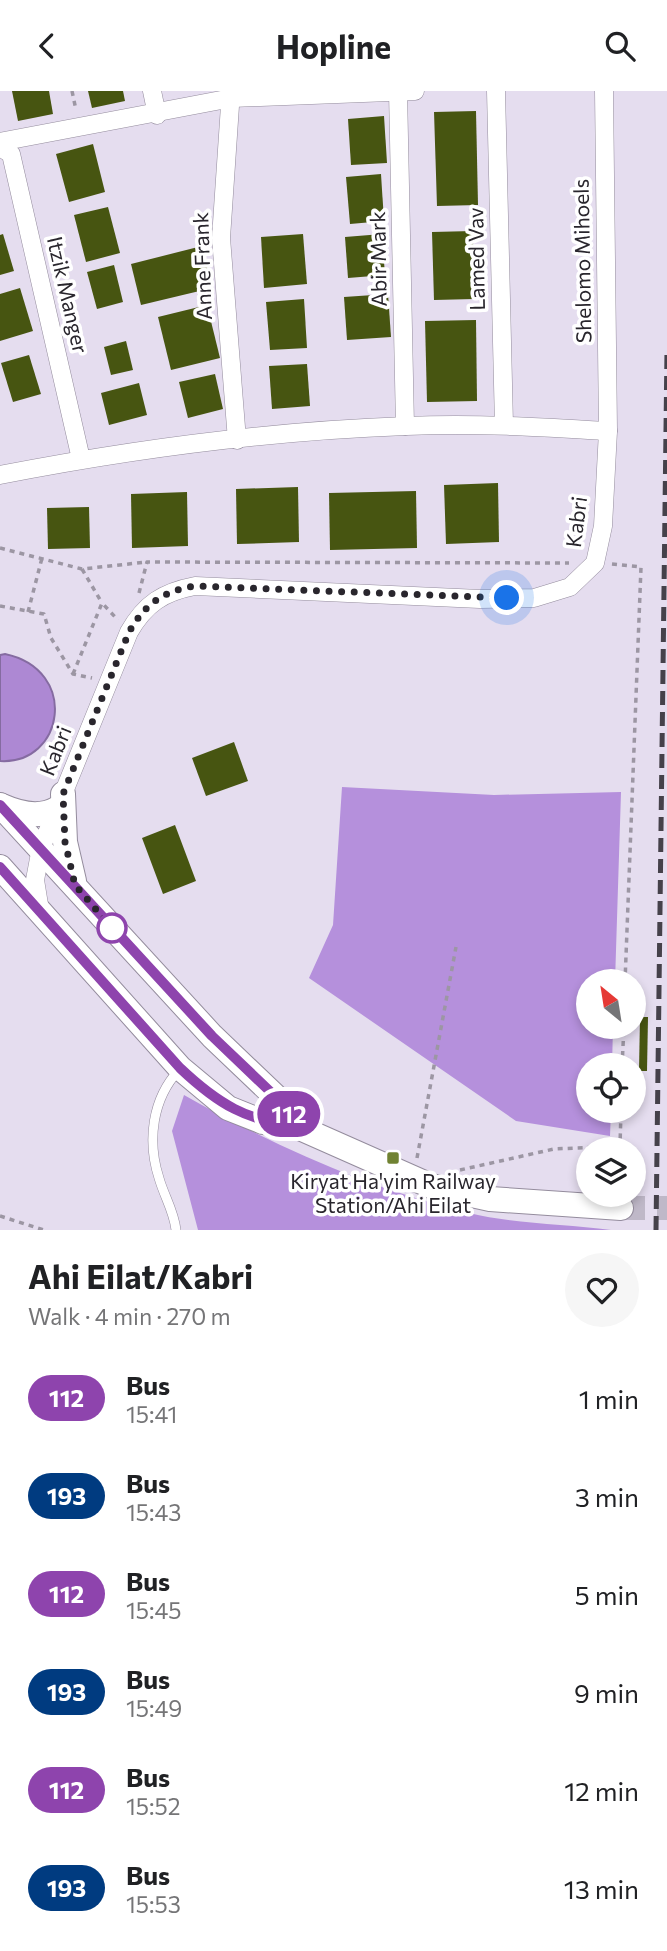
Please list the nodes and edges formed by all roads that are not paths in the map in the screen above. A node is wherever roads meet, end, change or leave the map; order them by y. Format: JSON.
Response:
{"nodes":[{"id":1,"x":152,"y":91,"type":"edge"},
{"id":2,"x":404,"y":91,"type":"edge"},
{"id":3,"x":496,"y":91,"type":"edge"},
{"id":4,"x":604,"y":91,"type":"edge"},
{"id":5,"x":232,"y":95,"type":"edge"},
{"id":6,"x":157,"y":115,"type":"junction"},
{"id":7,"x":0,"y":144,"type":"edge"},
{"id":8,"x":504,"y":425,"type":"junction"},
{"id":9,"x":405,"y":426,"type":"junction"},
{"id":10,"x":608,"y":431,"type":"junction"},
{"id":11,"x":237,"y":440,"type":"junction"},
{"id":12,"x":81,"y":459,"type":"junction"},
{"id":13,"x":0,"y":475,"type":"edge"},
{"id":14,"x":61,"y":801,"type":"junction"},
{"id":15,"x":1,"y":806,"type":"edge"},
{"id":16,"x":41,"y":848,"type":"junction"},
{"id":17,"x":0,"y":867,"type":"edge"},
{"id":18,"x":75,"y":885,"type":"junction"},
{"id":19,"x":40,"y":911,"type":"junction"},
{"id":20,"x":180,"y":1068,"type":"junction"},
{"id":21,"x":300,"y":1128,"type":"junction"},
{"id":22,"x":621,"y":1208,"type":"tunnel mouth"},
{"id":23,"x":176,"y":1230,"type":"edge"}],
"edges":[{"from":1,"to":6,"type":"street"},
{"from":2,"to":5,"type":"street"},
{"from":2,"to":9,"type":"street","name":"Abir Mark"},
{"from":3,"to":8,"type":"street","name":"Lamed Vav"},
{"from":4,"to":10,"type":"street","name":"Shelomo Mihoels"},
{"from":5,"to":6,"type":"street"},
{"from":5,"to":11,"type":"street","name":"Anne Frank"},
{"from":6,"to":7,"type":"street"},
{"from":7,"to":12,"type":"street","name":"Itzik Manger"},
{"from":8,"to":9,"type":"street"},
{"from":8,"to":10,"type":"street"},
{"from":9,"to":11,"type":"street"},
{"from":10,"to":14,"type":"street","name":"Kabri"},
{"from":11,"to":12,"type":"street"},
{"from":12,"to":13,"type":"street"},
{"from":14,"to":15,"type":"main road"},
{"from":14,"to":16,"type":"street","name":"Kabri"},
{"from":14,"to":18,"type":"main road"},
{"from":15,"to":16,"type":"main road"},
{"from":16,"to":18,"type":"main road"},
{"from":16,"to":19,"type":"street","name":"Kabri"},
{"from":17,"to":19,"type":"main road"},
{"from":18,"to":21,"type":"main road"},
{"from":19,"to":20,"type":"main road"},
{"from":20,"to":21,"type":"main road"},
{"from":20,"to":23,"type":"lane"},
{"from":21,"to":22,"type":"main road"}]}
